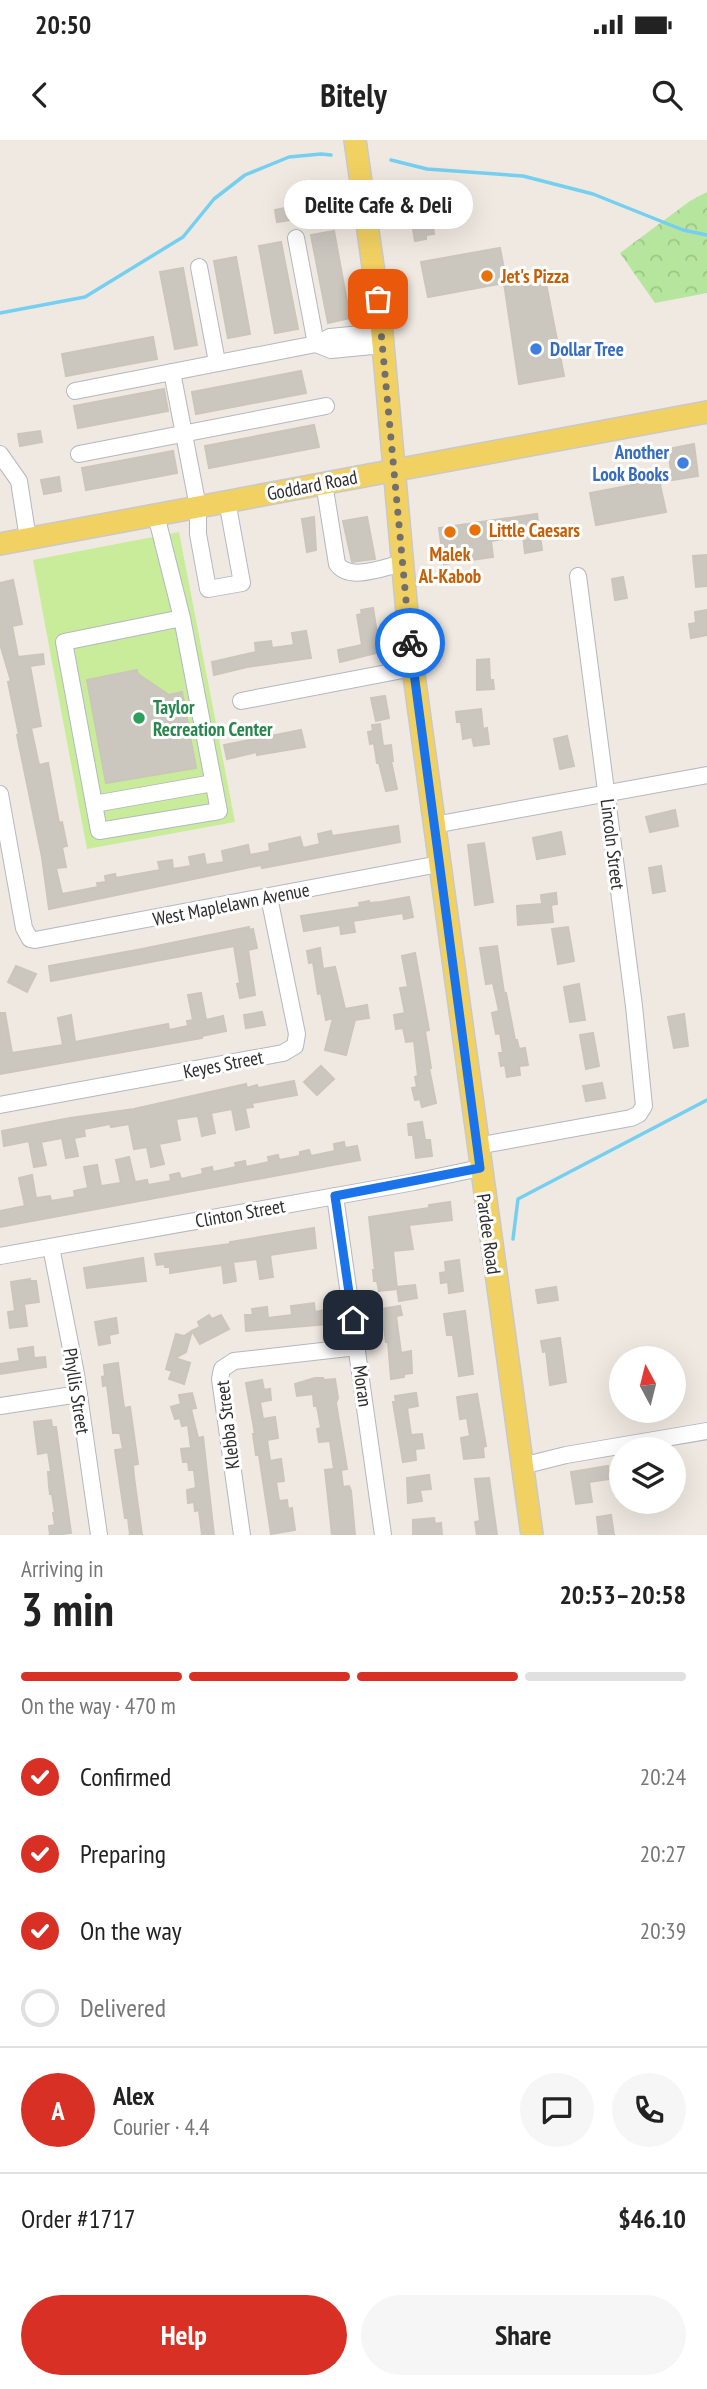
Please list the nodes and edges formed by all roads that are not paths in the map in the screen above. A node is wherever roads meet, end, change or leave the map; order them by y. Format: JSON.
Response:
{"nodes":[{"id":1,"x":355,"y":140,"type":"edge"},
{"id":2,"x":296,"y":238,"type":"dead end"},
{"id":3,"x":200,"y":267,"type":"dead end"},
{"id":4,"x":383,"y":338,"type":"junction"},
{"id":5,"x":316,"y":344,"type":"junction"},
{"id":6,"x":217,"y":362,"type":"junction"},
{"id":7,"x":172,"y":372,"type":"junction"},
{"id":8,"x":75,"y":391,"type":"dead end"},
{"id":9,"x":326,"y":406,"type":"dead end"},
{"id":10,"x":707,"y":412,"type":"edge"},
{"id":11,"x":185,"y":433,"type":"junction"},
{"id":12,"x":0,"y":454,"type":"edge"},
{"id":13,"x":79,"y":454,"type":"dead end"},
{"id":14,"x":394,"y":470,"type":"junction"},
{"id":15,"x":324,"y":483,"type":"junction"},
{"id":16,"x":227,"y":501,"type":"junction"},
{"id":17,"x":198,"y":507,"type":"junction"},
{"id":18,"x":156,"y":515,"type":"junction"},
{"id":19,"x":28,"y":539,"type":"junction"},
{"id":20,"x":0,"y":544,"type":"edge"},
{"id":21,"x":402,"y":563,"type":"junction"},
{"id":22,"x":578,"y":576,"type":"dead end"},
{"id":23,"x":182,"y":618,"type":"junction"},
{"id":24,"x":414,"y":668,"type":"junction"},
{"id":25,"x":241,"y":701,"type":"dead end"},
{"id":26,"x":707,"y":775,"type":"edge"},
{"id":27,"x":213,"y":783,"type":"junction"},
{"id":28,"x":0,"y":794,"type":"edge"},
{"id":29,"x":606,"y":794,"type":"junction"},
{"id":30,"x":94,"y":804,"type":"junction"},
{"id":31,"x":435,"y":825,"type":"junction"},
{"id":32,"x":439,"y":864,"type":"junction"},
{"id":33,"x":269,"y":897,"type":"junction"},
{"id":34,"x":0,"y":1105,"type":"edge"},
{"id":35,"x":477,"y":1146,"type":"junction"},
{"id":36,"x":480,"y":1168,"type":"junction"},
{"id":37,"x":335,"y":1196,"type":"junction"},
{"id":38,"x":51,"y":1247,"type":"junction"},
{"id":39,"x":0,"y":1256,"type":"edge"},
{"id":40,"x":357,"y":1347,"type":"junction"},
{"id":41,"x":79,"y":1394,"type":"junction"},
{"id":42,"x":0,"y":1406,"type":"edge"},
{"id":43,"x":707,"y":1431,"type":"edge"},
{"id":44,"x":522,"y":1466,"type":"junction"},
{"id":45,"x":99,"y":1535,"type":"edge"},
{"id":46,"x":242,"y":1535,"type":"edge"},
{"id":47,"x":383,"y":1535,"type":"edge"},
{"id":48,"x":532,"y":1535,"type":"edge"}],
"edges":[{"from":1,"to":4,"type":"main road","name":"Pardee Road"},
{"from":2,"to":5,"type":"street"},
{"from":3,"to":6,"type":"street"},
{"from":4,"to":5,"type":"street"},
{"from":4,"to":14,"type":"main road","name":"Pardee Road"},
{"from":5,"to":6,"type":"street"},
{"from":6,"to":7,"type":"street"},
{"from":7,"to":8,"type":"street"},
{"from":7,"to":11,"type":"street"},
{"from":9,"to":11,"type":"street"},
{"from":10,"to":14,"type":"main road","name":"Goddard Road"},
{"from":11,"to":13,"type":"street"},
{"from":11,"to":17,"type":"street"},
{"from":12,"to":19,"type":"street"},
{"from":14,"to":15,"type":"main road","name":"Goddard Road"},
{"from":14,"to":21,"type":"main road","name":"Pardee Road"},
{"from":15,"to":16,"type":"main road","name":"Goddard Road"},
{"from":15,"to":21,"type":"street"},
{"from":16,"to":17,"type":"main road","name":"Goddard Road"},
{"from":16,"to":17,"type":"street"},
{"from":17,"to":18,"type":"main road","name":"Goddard Road"},
{"from":18,"to":19,"type":"main road","name":"Goddard Road"},
{"from":18,"to":23,"type":"street"},
{"from":19,"to":20,"type":"main road","name":"Goddard Road"},
{"from":21,"to":24,"type":"main road","name":"Pardee Road"},
{"from":22,"to":29,"type":"street","name":"Lincoln Street"},
{"from":23,"to":27,"type":"street"},
{"from":23,"to":30,"type":"street"},
{"from":24,"to":25,"type":"street"},
{"from":24,"to":31,"type":"main road","name":"Pardee Road"},
{"from":26,"to":29,"type":"street"},
{"from":27,"to":30,"type":"street"},
{"from":27,"to":30,"type":"street"},
{"from":28,"to":33,"type":"street","name":"West Maplelawn Avenue"},
{"from":29,"to":31,"type":"street"},
{"from":29,"to":35,"type":"street","name":"Lincoln Street"},
{"from":31,"to":32,"type":"main road","name":"Pardee Road"},
{"from":32,"to":33,"type":"street","name":"West Maplelawn Avenue"},
{"from":32,"to":35,"type":"main road","name":"Pardee Road"},
{"from":33,"to":34,"type":"street","name":"Keyes Street"},
{"from":35,"to":36,"type":"main road","name":"Pardee Road"},
{"from":36,"to":37,"type":"street","name":"Clinton Street"},
{"from":36,"to":44,"type":"main road","name":"Pardee Road"},
{"from":37,"to":38,"type":"street","name":"Clinton Street"},
{"from":37,"to":40,"type":"street","name":"Moran"},
{"from":38,"to":39,"type":"street","name":"Clinton Street"},
{"from":38,"to":41,"type":"street","name":"Phyllis Street"},
{"from":40,"to":46,"type":"street","name":"Klebba Street"},
{"from":40,"to":47,"type":"street","name":"Moran"},
{"from":41,"to":42,"type":"street"},
{"from":41,"to":45,"type":"street","name":"Phyllis Street"},
{"from":43,"to":44,"type":"street"},
{"from":44,"to":48,"type":"main road","name":"Pardee Road"}]}
